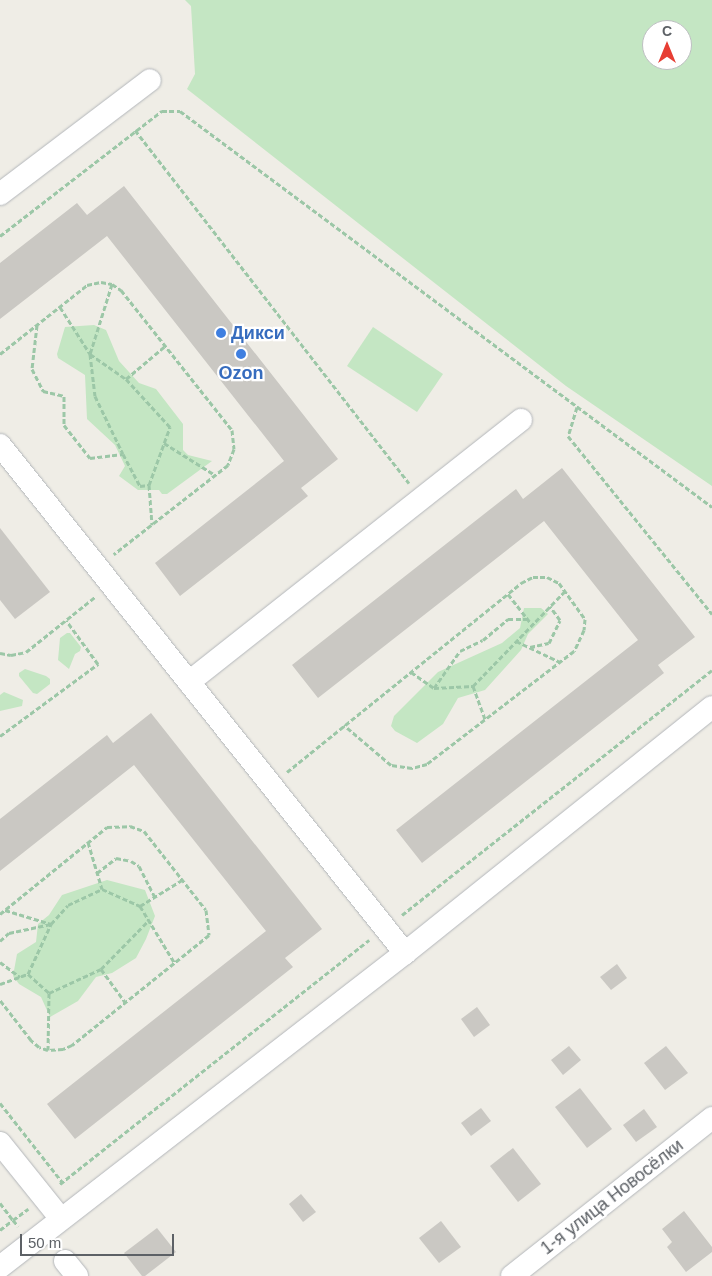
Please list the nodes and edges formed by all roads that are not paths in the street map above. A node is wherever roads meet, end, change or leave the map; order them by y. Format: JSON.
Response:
{"nodes":[{"id":1,"x":150,"y":80,"type":"dead end"},
{"id":2,"x":0,"y":194,"type":"edge"},
{"id":3,"x":521,"y":420,"type":"dead end"},
{"id":4,"x":0,"y":445,"type":"edge"},
{"id":5,"x":189,"y":682,"type":"junction"},
{"id":6,"x":712,"y":707,"type":"edge"},
{"id":7,"x":405,"y":953,"type":"junction"},
{"id":8,"x":712,"y":1118,"type":"edge"},
{"id":9,"x":0,"y":1143,"type":"edge"},
{"id":10,"x":61,"y":1219,"type":"junction"},
{"id":11,"x":0,"y":1267,"type":"edge"},
{"id":12,"x":512,"y":1276,"type":"edge"}],
"edges":[{"from":1,"to":2,"type":"street"},
{"from":3,"to":5,"type":"street"},
{"from":4,"to":5,"type":"street"},
{"from":5,"to":7,"type":"street"},
{"from":6,"to":7,"type":"street"},
{"from":7,"to":10,"type":"street"},
{"from":8,"to":12,"type":"street","name":"1-я улица Новосёлки"},
{"from":9,"to":10,"type":"street"},
{"from":10,"to":11,"type":"street"}]}
